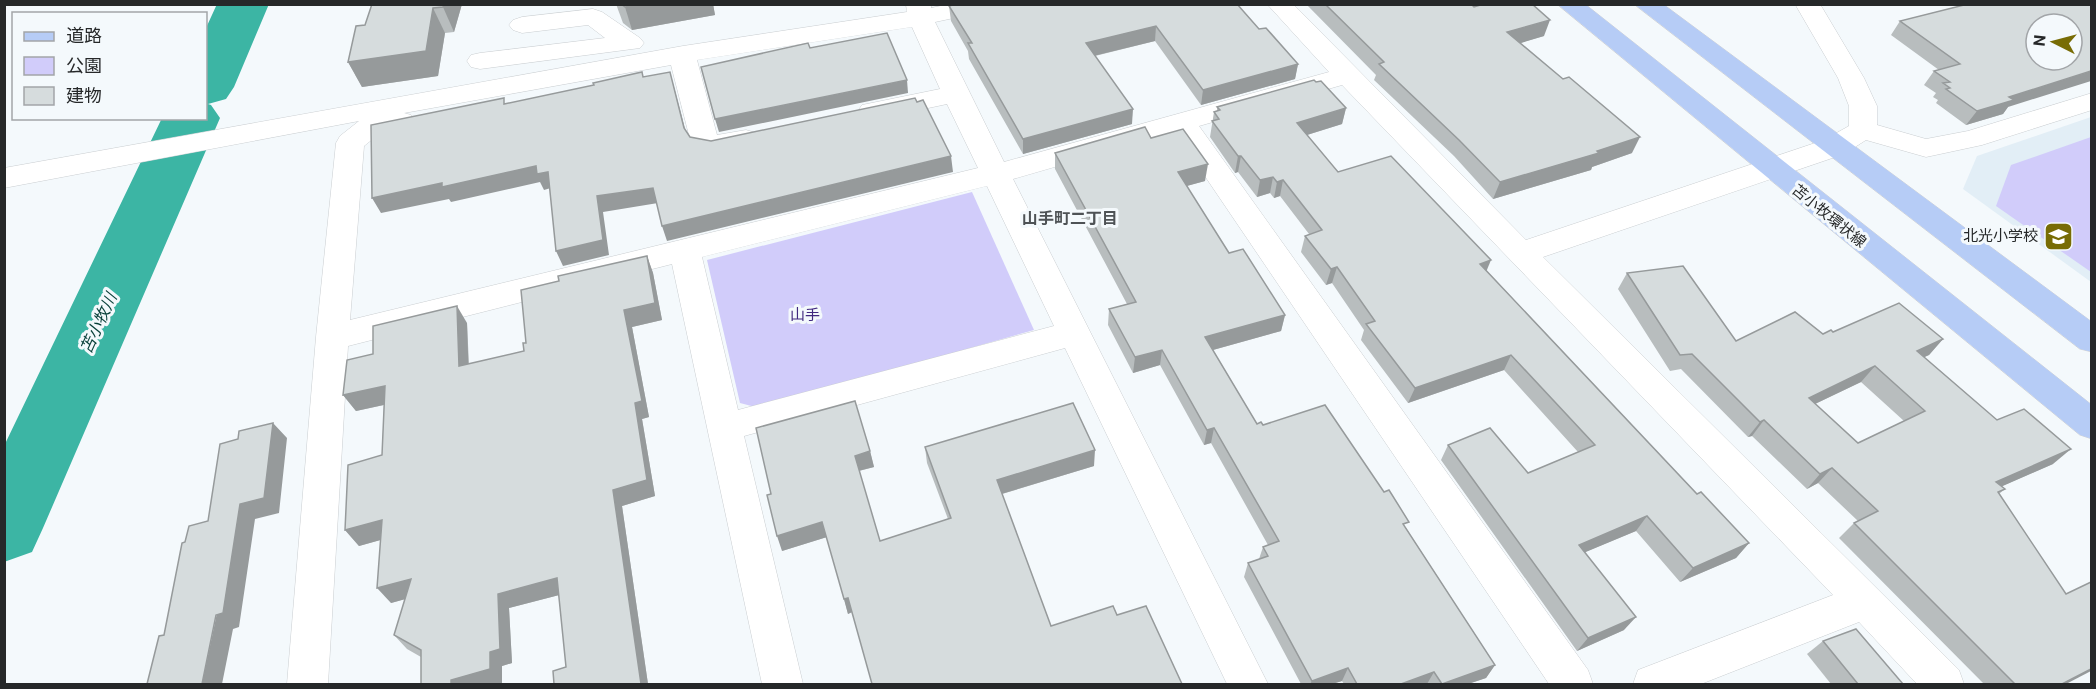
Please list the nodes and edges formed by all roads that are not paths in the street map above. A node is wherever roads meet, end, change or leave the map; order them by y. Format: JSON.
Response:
{"nodes":[{"id":1,"x":987,"y":4,"type":"edge"},
{"id":2,"x":1279,"y":4,"type":"edge"},
{"id":3,"x":1569,"y":4,"type":"edge"},
{"id":4,"x":1646,"y":4,"type":"edge"},
{"id":5,"x":1807,"y":4,"type":"edge"},
{"id":6,"x":920,"y":12,"type":"edge"},
{"id":7,"x":522,"y":25,"type":"dead end"},
{"id":8,"x":628,"y":43,"type":"junction"},
{"id":9,"x":683,"y":54,"type":"junction"},
{"id":10,"x":480,"y":61,"type":"dead end"},
{"id":11,"x":1347,"y":75,"type":"junction"},
{"id":12,"x":956,"y":94,"type":"junction"},
{"id":13,"x":2091,"y":101,"type":"edge"},
{"id":14,"x":852,"y":116,"type":"edge"},
{"id":15,"x":1182,"y":122,"type":"junction"},
{"id":16,"x":1863,"y":130,"type":"junction"},
{"id":17,"x":772,"y":133,"type":"edge"},
{"id":18,"x":1834,"y":147,"type":"junction"},
{"id":19,"x":1770,"y":168,"type":"junction"},
{"id":20,"x":995,"y":174,"type":"junction"},
{"id":21,"x":4,"y":178,"type":"edge"},
{"id":22,"x":686,"y":252,"type":"junction"},
{"id":23,"x":1520,"y":253,"type":"junction"},
{"id":24,"x":1073,"y":333,"type":"junction"},
{"id":25,"x":332,"y":337,"type":"junction"},
{"id":26,"x":2091,"y":339,"type":"edge"},
{"id":27,"x":2091,"y":425,"type":"edge"},
{"id":28,"x":726,"y":427,"type":"junction"},
{"id":29,"x":1865,"y":601,"type":"junction"},
{"id":30,"x":307,"y":684,"type":"edge"},
{"id":31,"x":782,"y":684,"type":"edge"},
{"id":32,"x":1248,"y":684,"type":"edge"},
{"id":33,"x":1573,"y":684,"type":"edge"},
{"id":34,"x":1653,"y":684,"type":"edge"},
{"id":35,"x":1944,"y":684,"type":"edge"}],
"edges":[{"from":1,"to":6,"type":"street"},
{"from":2,"to":11,"type":"street"},
{"from":3,"to":19,"type":"main road","name":"苫小牧環状線"},
{"from":4,"to":18,"type":"main road"},
{"from":5,"to":16,"type":"street"},
{"from":6,"to":9,"type":"street"},
{"from":6,"to":12,"type":"street"},
{"from":7,"to":8,"type":"street"},
{"from":8,"to":9,"type":"street"},
{"from":8,"to":10,"type":"street"},
{"from":9,"to":17,"type":"street"},
{"from":9,"to":21,"type":"street"},
{"from":9,"to":25,"type":"street"},
{"from":11,"to":15,"type":"street"},
{"from":11,"to":23,"type":"street"},
{"from":12,"to":14,"type":"street"},
{"from":12,"to":20,"type":"street"},
{"from":13,"to":16,"type":"street"},
{"from":15,"to":20,"type":"street"},
{"from":15,"to":33,"type":"street"},
{"from":16,"to":18,"type":"street"},
{"from":18,"to":19,"type":"street"},
{"from":18,"to":26,"type":"main road"},
{"from":19,"to":23,"type":"street"},
{"from":19,"to":27,"type":"main road","name":"苫小牧環状線"},
{"from":20,"to":22,"type":"street"},
{"from":20,"to":24,"type":"street"},
{"from":22,"to":25,"type":"street"},
{"from":22,"to":28,"type":"street"},
{"from":23,"to":29,"type":"street"},
{"from":24,"to":28,"type":"street"},
{"from":24,"to":32,"type":"street"},
{"from":25,"to":30,"type":"street"},
{"from":28,"to":31,"type":"street"},
{"from":29,"to":34,"type":"street"},
{"from":29,"to":35,"type":"street"}]}
